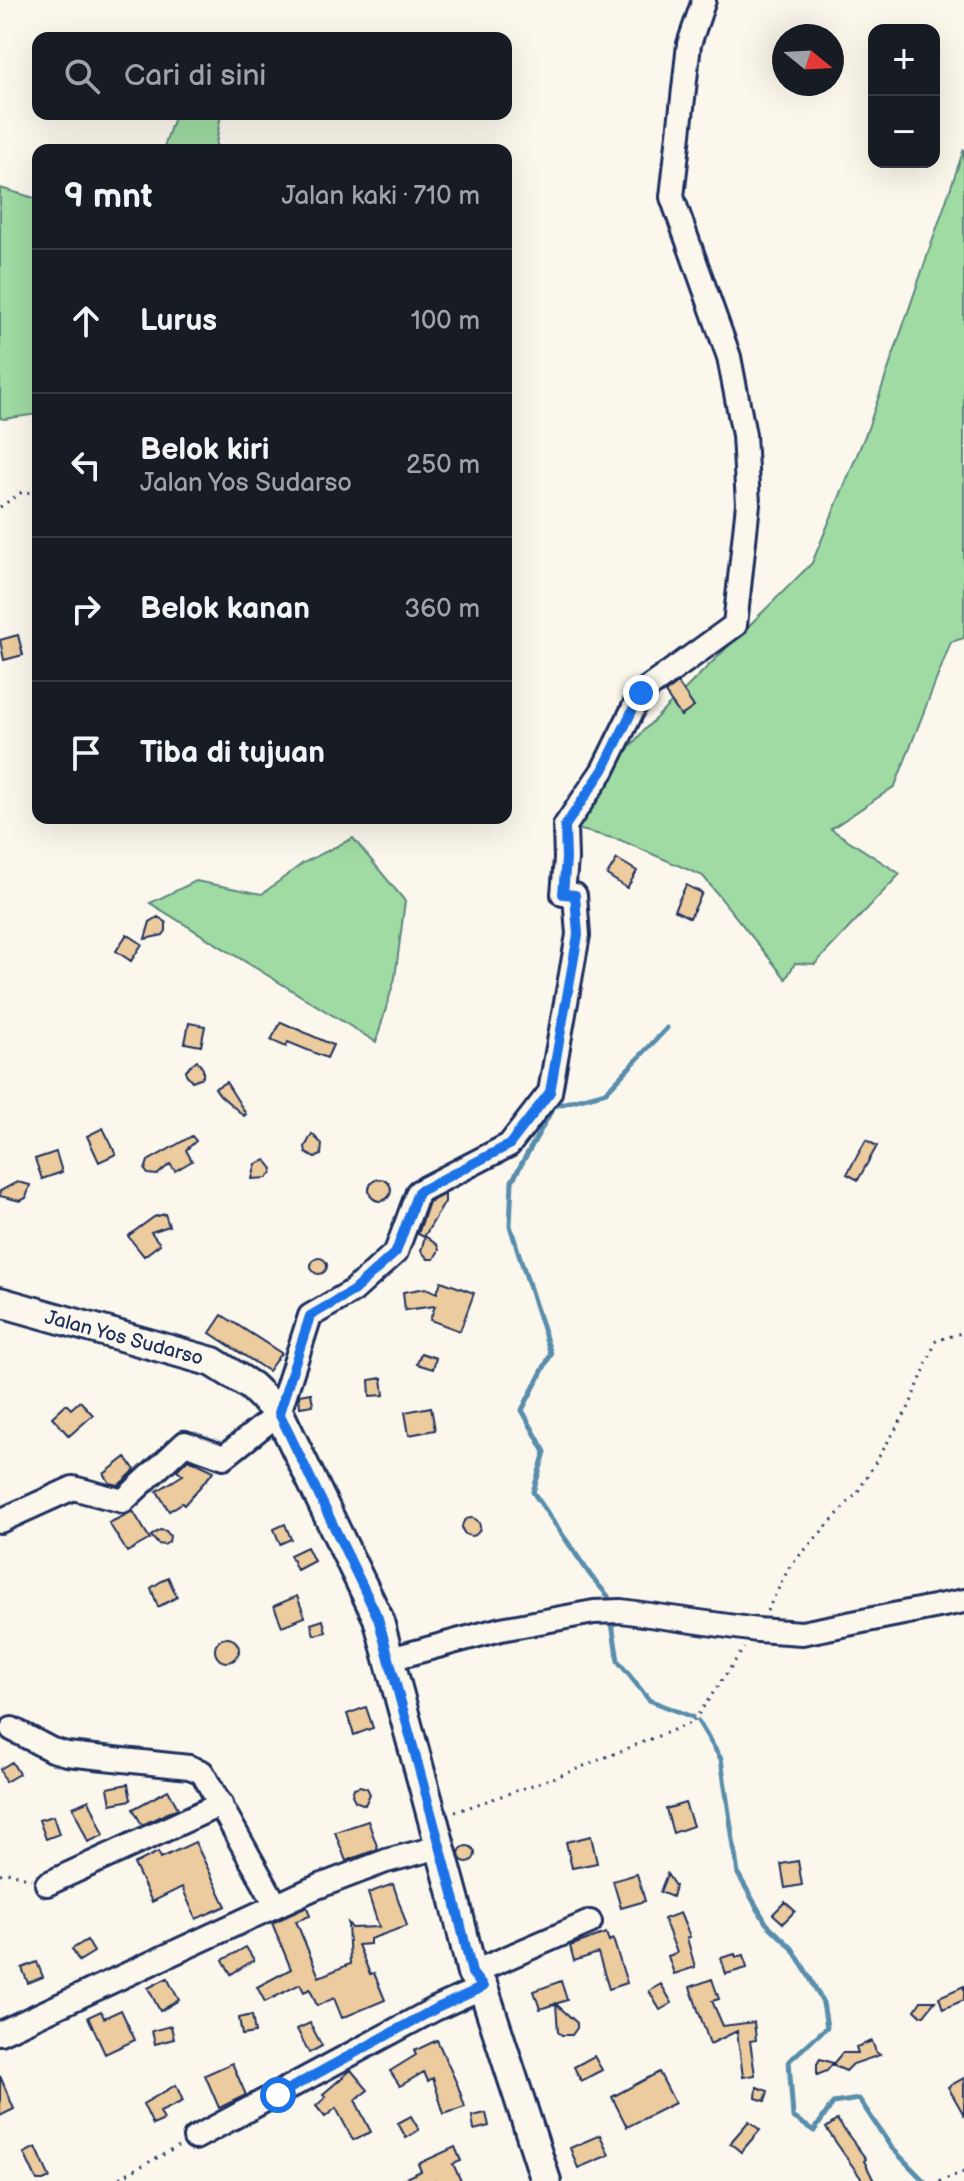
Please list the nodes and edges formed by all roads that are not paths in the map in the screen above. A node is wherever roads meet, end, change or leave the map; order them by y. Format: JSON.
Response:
{"nodes":[{"id":1,"x":704,"y":0,"type":"edge"},
{"id":2,"x":0,"y":1302,"type":"edge"},
{"id":3,"x":279,"y":1413,"type":"junction"},
{"id":4,"x":0,"y":1521,"type":"edge"},
{"id":5,"x":964,"y":1601,"type":"edge"},
{"id":6,"x":390,"y":1659,"type":"junction"},
{"id":7,"x":12,"y":1729,"type":"dead end"},
{"id":8,"x":221,"y":1804,"type":"junction"},
{"id":9,"x":440,"y":1847,"type":"junction"},
{"id":10,"x":47,"y":1884,"type":"road end"},
{"id":11,"x":276,"y":1905,"type":"junction"},
{"id":12,"x":590,"y":1922,"type":"dead end"},
{"id":13,"x":478,"y":1980,"type":"junction"},
{"id":14,"x":0,"y":2033,"type":"edge"},
{"id":15,"x":195,"y":2138,"type":"road end"},
{"id":16,"x":546,"y":2181,"type":"edge"}],
"edges":[{"from":1,"to":3,"type":"street"},
{"from":2,"to":3,"type":"main road","name":"Jalan Yos Sudarso"},
{"from":3,"to":4,"type":"street"},
{"from":3,"to":6,"type":"main road","name":"Jalan Yos Sudarso"},
{"from":5,"to":6,"type":"street"},
{"from":6,"to":9,"type":"main road","name":"Jalan Yos Sudarso"},
{"from":7,"to":8,"type":"street"},
{"from":8,"to":10,"type":"street"},
{"from":8,"to":11,"type":"street"},
{"from":9,"to":11,"type":"street"},
{"from":9,"to":13,"type":"main road","name":"Jalan Yos Sudarso"},
{"from":11,"to":14,"type":"street"},
{"from":12,"to":13,"type":"street"},
{"from":13,"to":15,"type":"street"},
{"from":13,"to":16,"type":"main road","name":"Jalan Yos Sudarso"}]}
